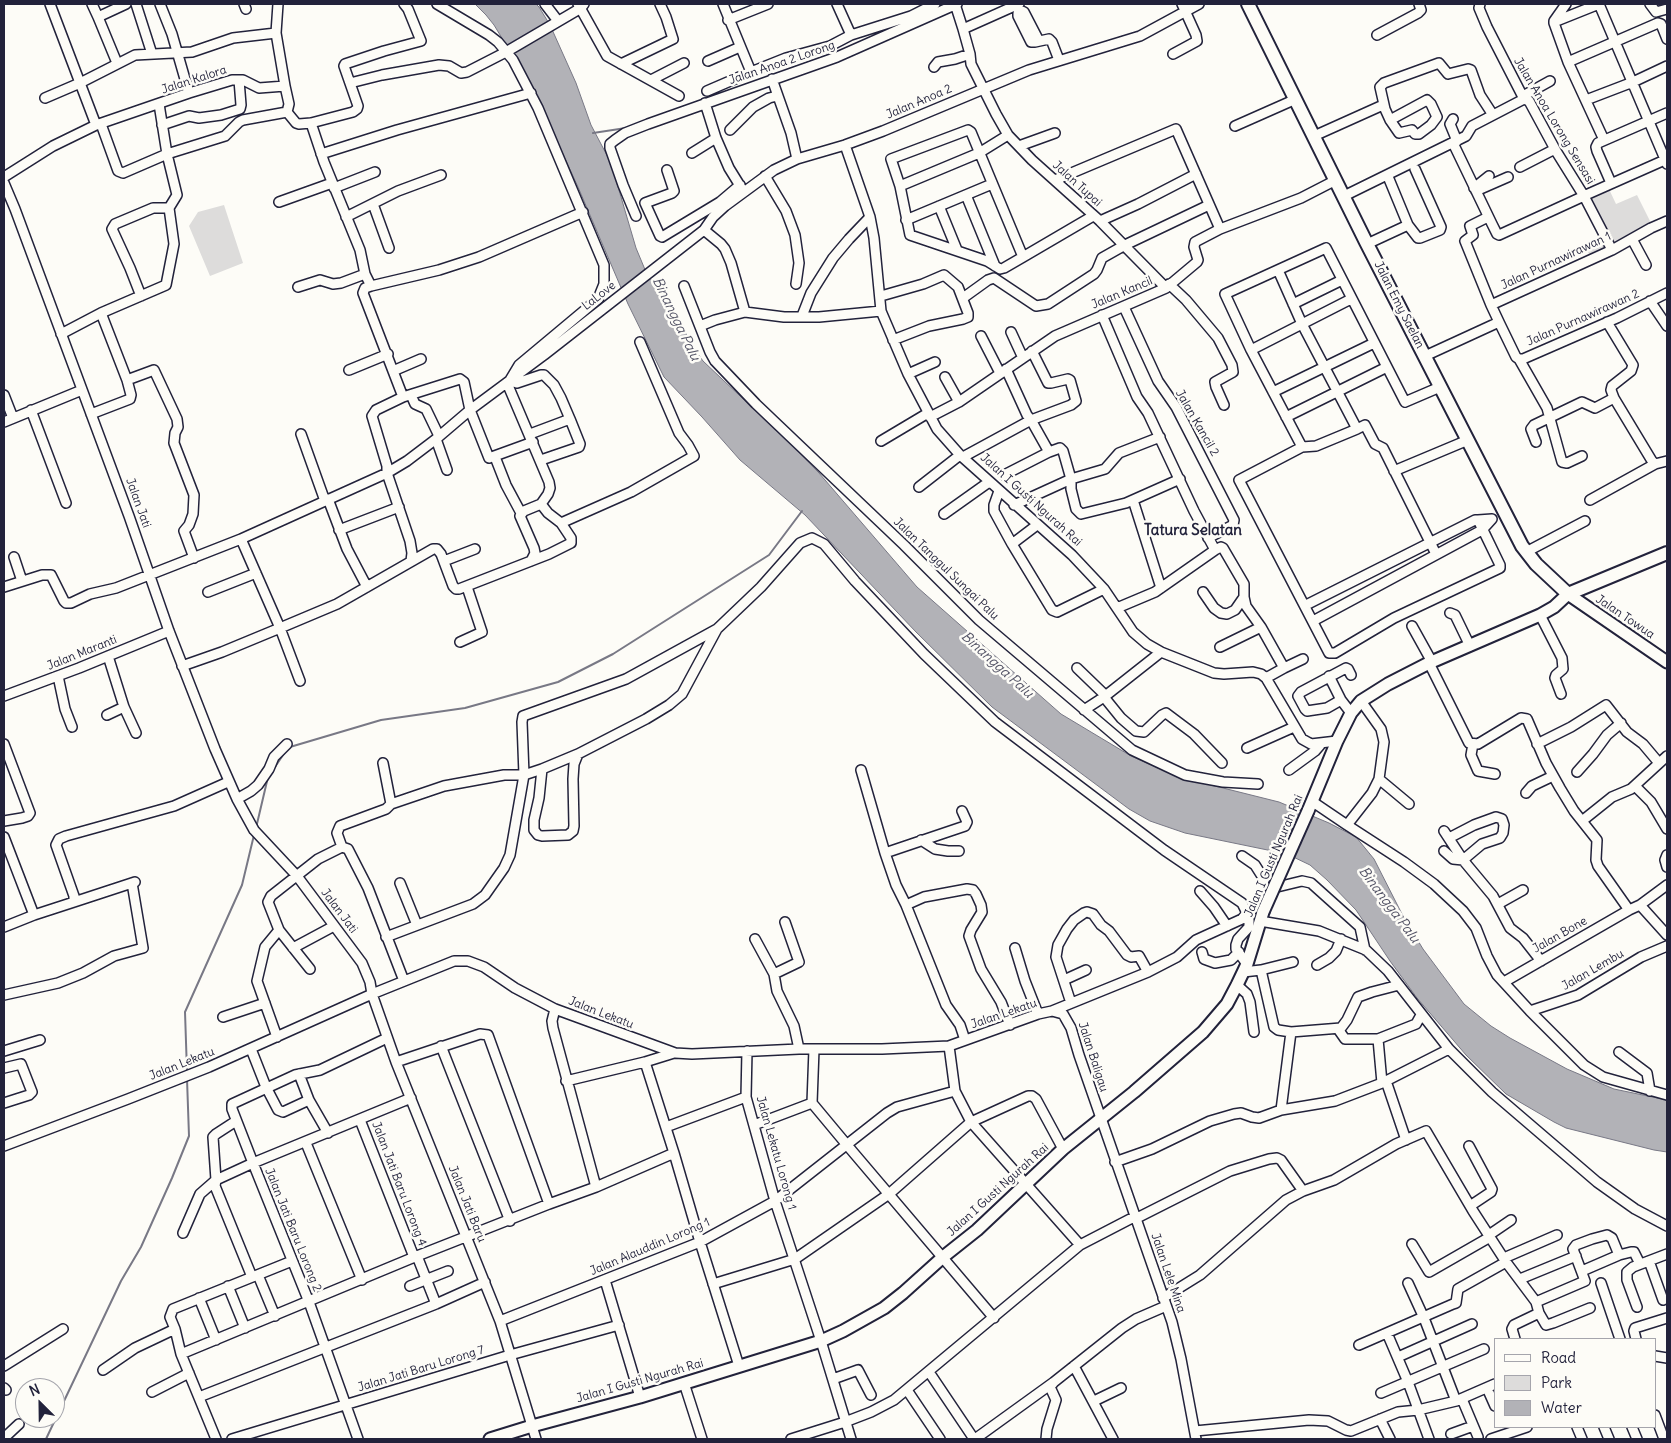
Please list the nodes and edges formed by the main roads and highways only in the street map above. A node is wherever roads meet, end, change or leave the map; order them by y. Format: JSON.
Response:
{"nodes":[{"id":1,"x":1248,"y":4,"type":"edge"},
{"id":2,"x":1667,"y":553,"type":"edge"},
{"id":3,"x":1568,"y":594,"type":"junction"},
{"id":4,"x":1667,"y":662,"type":"edge"},
{"id":5,"x":490,"y":1439,"type":"edge"}],
"edges":[{"from":1,"to":3,"type":"highway","name":"Jalan Emy Saelan"},
{"from":2,"to":3,"type":"highway"},
{"from":3,"to":4,"type":"main road","name":"Jalan Towua"},
{"from":3,"to":5,"type":"main road","name":"Jalan I Gusti Ngurah Rai","bridge":true}]}
